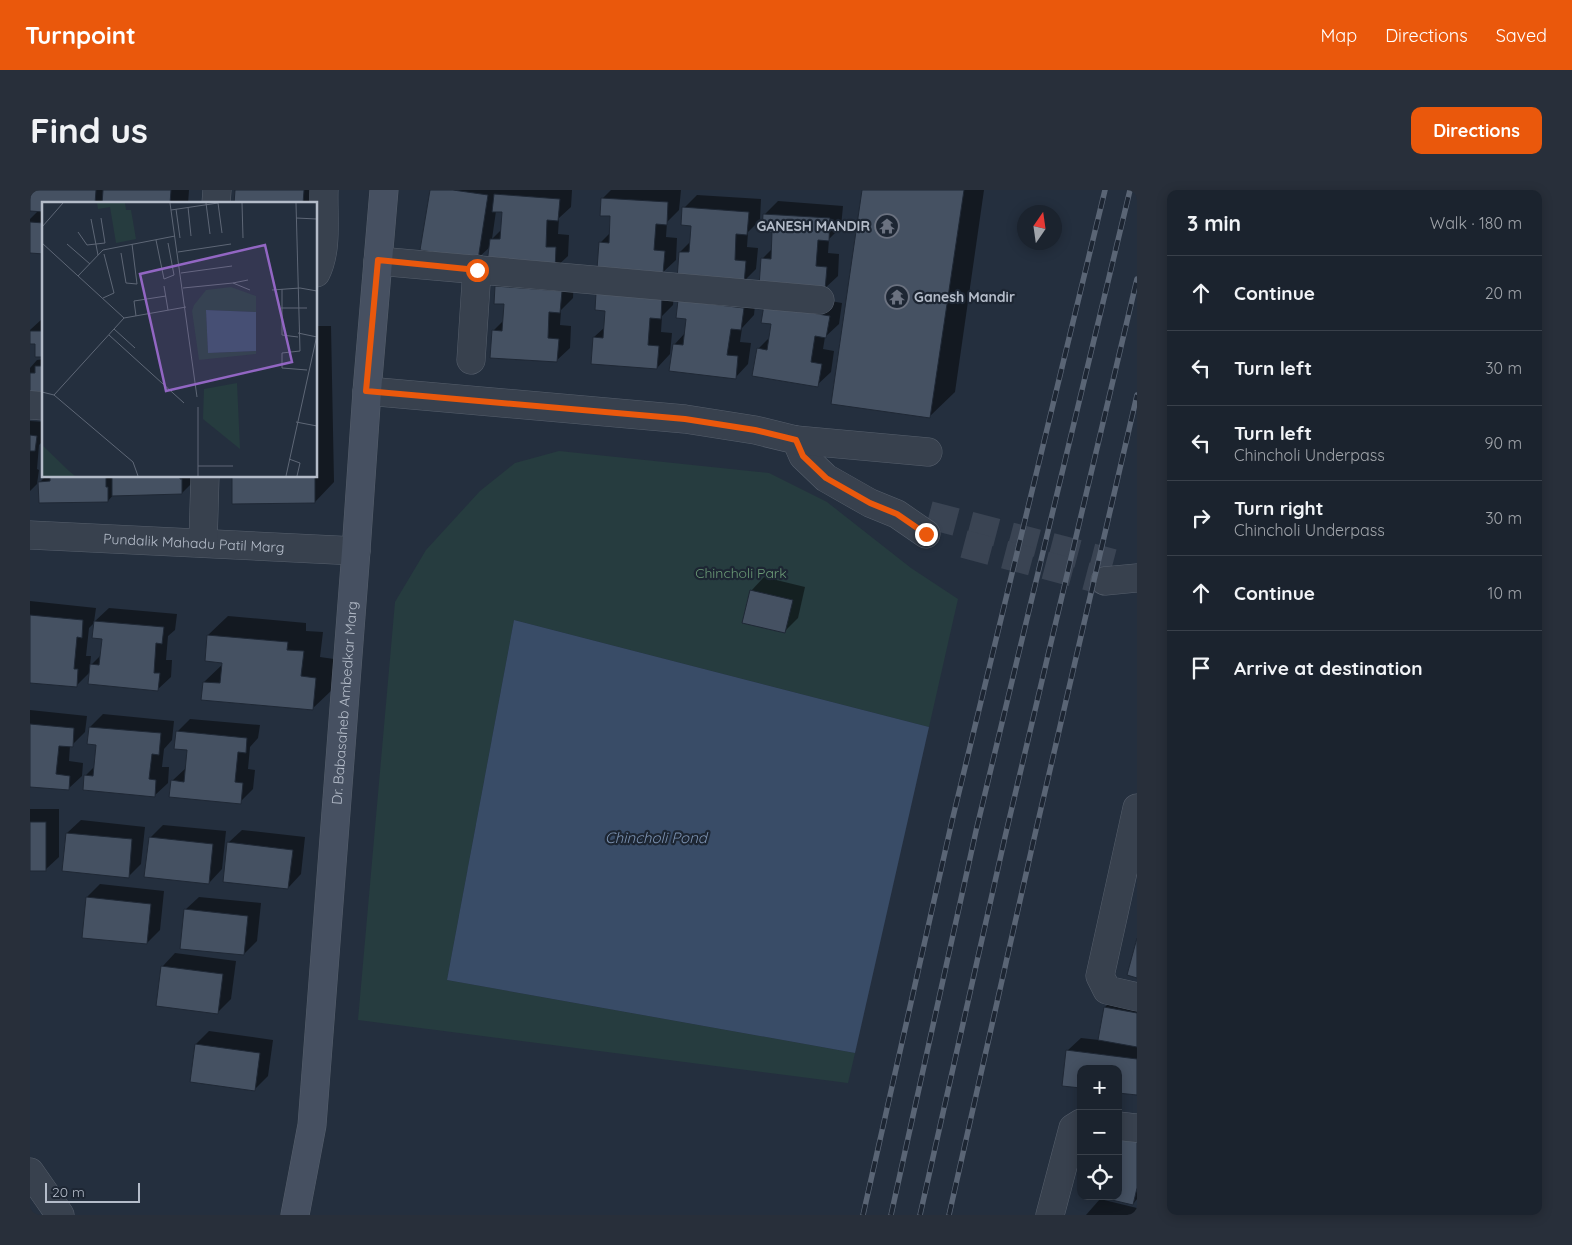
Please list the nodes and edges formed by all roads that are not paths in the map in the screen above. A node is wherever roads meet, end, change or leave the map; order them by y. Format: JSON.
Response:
{"nodes":[{"id":1,"x":324,"y":190,"type":"edge"},
{"id":2,"x":384,"y":190,"type":"edge"},
{"id":3,"x":378,"y":260,"type":"junction"},
{"id":4,"x":318,"y":269,"type":"edge"},
{"id":5,"x":477,"y":270,"type":"junction"},
{"id":6,"x":820,"y":300,"type":"dead end"},
{"id":7,"x":471,"y":360,"type":"dead end"},
{"id":8,"x":366,"y":391,"type":"junction"},
{"id":9,"x":796,"y":440,"type":"junction"},
{"id":10,"x":928,"y":452,"type":"dead end"},
{"id":11,"x":205,"y":478,"type":"edge"},
{"id":12,"x":928,"y":525,"type":"tunnel mouth"},
{"id":13,"x":30,"y":535,"type":"edge"},
{"id":14,"x":203,"y":544,"type":"junction"},
{"id":15,"x":356,"y":552,"type":"junction"},
{"id":16,"x":1109,"y":572,"type":"tunnel mouth"},
{"id":17,"x":1137,"y":577,"type":"edge"},
{"id":18,"x":1137,"y":808,"type":"edge"},
{"id":19,"x":1137,"y":997,"type":"edge"},
{"id":20,"x":1077,"y":1126,"type":"edge"},
{"id":21,"x":1122,"y":1126,"type":"edge"},
{"id":22,"x":1137,"y":1128,"type":"edge"},
{"id":23,"x":30,"y":1172,"type":"edge"},
{"id":24,"x":60,"y":1215,"type":"edge"},
{"id":25,"x":295,"y":1215,"type":"edge"},
{"id":26,"x":1050,"y":1215,"type":"edge"}],
"edges":[{"from":1,"to":4,"type":"street"},
{"from":2,"to":3,"type":"main road","name":"Dr. Babasaheb Ambedkar Marg"},
{"from":3,"to":5,"type":"street"},
{"from":3,"to":8,"type":"main road","name":"Dr. Babasaheb Ambedkar Marg"},
{"from":5,"to":6,"type":"street"},
{"from":5,"to":7,"type":"street"},
{"from":8,"to":9,"type":"street"},
{"from":8,"to":15,"type":"main road","name":"Dr. Babasaheb Ambedkar Marg"},
{"from":9,"to":10,"type":"street"},
{"from":9,"to":12,"type":"street"},
{"from":11,"to":14,"type":"street"},
{"from":13,"to":14,"type":"street","name":"Pundalik Mahadu Patil Marg"},
{"from":14,"to":15,"type":"street","name":"Pundalik Mahadu Patil Marg"},
{"from":15,"to":25,"type":"main road","name":"Dr. Babasaheb Ambedkar Marg"},
{"from":16,"to":17,"type":"street"},
{"from":18,"to":19,"type":"street"},
{"from":20,"to":26,"type":"street"},
{"from":21,"to":22,"type":"street"},
{"from":23,"to":24,"type":"street"}]}
